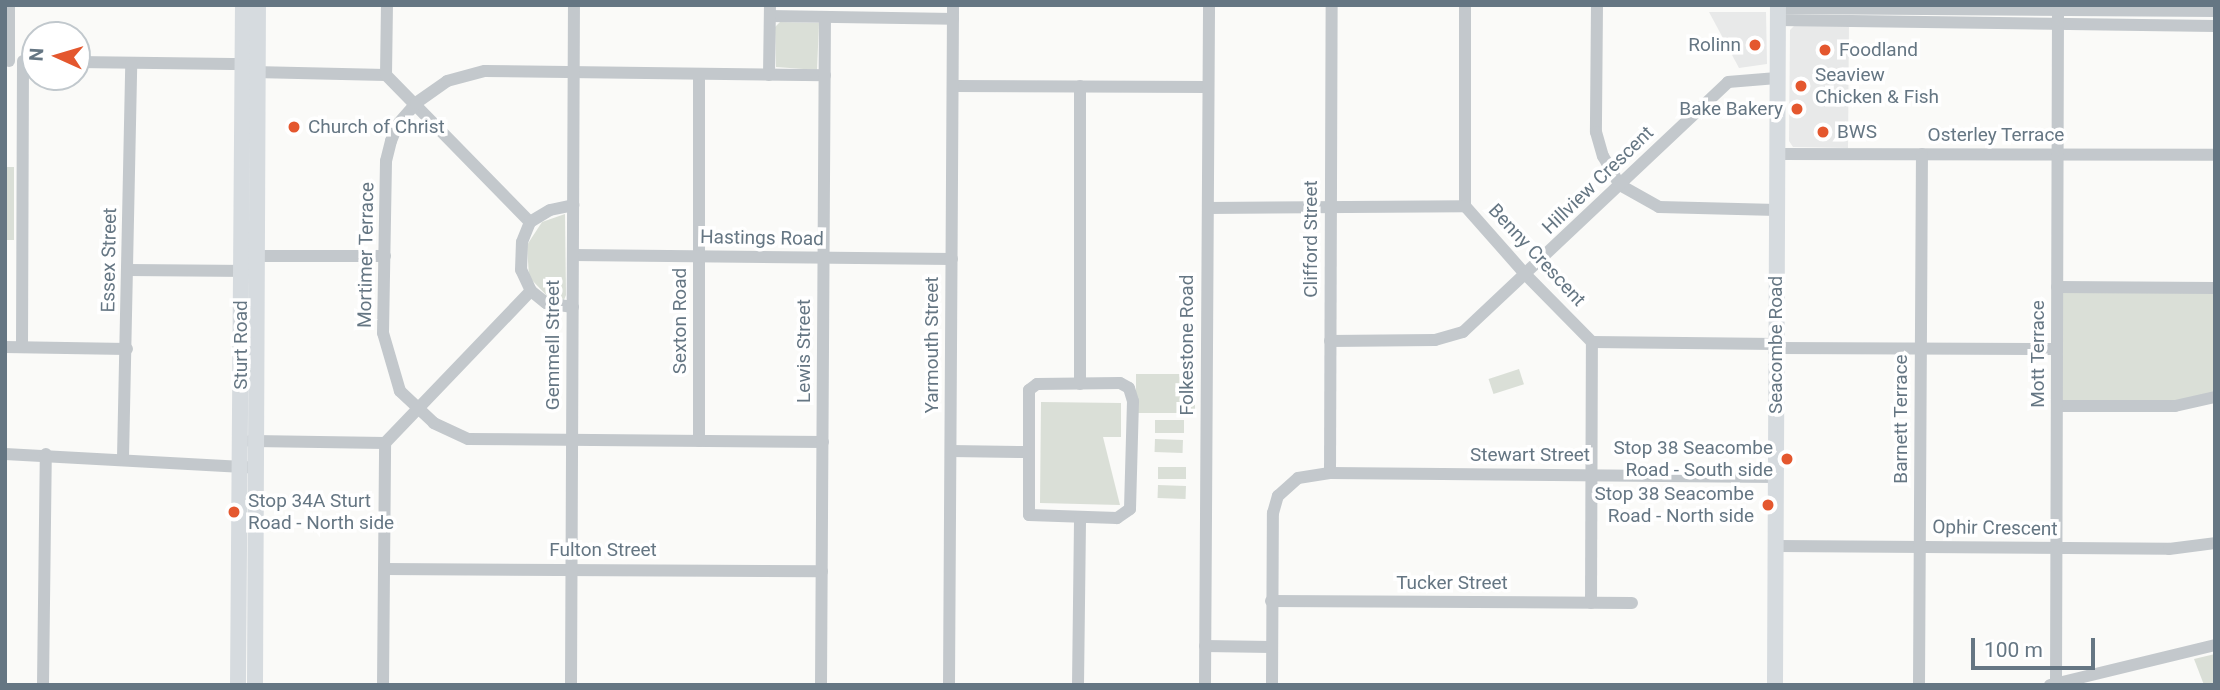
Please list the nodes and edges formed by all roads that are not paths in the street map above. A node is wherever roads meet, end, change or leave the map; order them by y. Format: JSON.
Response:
{"nodes":[{"id":1,"x":9,"y":5,"type":"edge"},
{"id":2,"x":243,"y":5,"type":"edge"},
{"id":3,"x":258,"y":5,"type":"edge"},
{"id":4,"x":387,"y":5,"type":"edge"},
{"id":5,"x":574,"y":5,"type":"edge"},
{"id":6,"x":1209,"y":5,"type":"edge"},
{"id":7,"x":1332,"y":5,"type":"edge"},
{"id":8,"x":1465,"y":5,"type":"edge"},
{"id":9,"x":1597,"y":5,"type":"edge"},
{"id":10,"x":2058,"y":7,"type":"edge"},
{"id":11,"x":2213,"y":9,"type":"edge"},
{"id":12,"x":770,"y":11,"type":"edge"},
{"id":13,"x":1778,"y":11,"type":"edge"},
{"id":14,"x":953,"y":12,"type":"edge"},
{"id":15,"x":825,"y":18,"type":"junction"},
{"id":16,"x":2058,"y":24,"type":"junction"},
{"id":17,"x":2213,"y":26,"type":"edge"},
{"id":18,"x":7,"y":61,"type":"edge"},
{"id":19,"x":91,"y":62,"type":"edge"},
{"id":20,"x":131,"y":63,"type":"junction"},
{"id":21,"x":250,"y":68,"type":"junction"},
{"id":22,"x":573,"y":74,"type":"junction"},
{"id":23,"x":699,"y":74,"type":"junction"},
{"id":24,"x":386,"y":75,"type":"junction"},
{"id":25,"x":769,"y":75,"type":"junction"},
{"id":26,"x":825,"y":75,"type":"junction"},
{"id":27,"x":1777,"y":78,"type":"junction"},
{"id":28,"x":953,"y":86,"type":"junction"},
{"id":29,"x":1080,"y":86,"type":"junction"},
{"id":30,"x":1208,"y":87,"type":"junction"},
{"id":31,"x":28,"y":91,"type":"edge"},
{"id":32,"x":416,"y":103,"type":"junction"},
{"id":33,"x":1777,"y":154,"type":"junction"},
{"id":34,"x":1922,"y":154,"type":"junction"},
{"id":35,"x":2058,"y":155,"type":"junction"},
{"id":36,"x":2215,"y":155,"type":"edge"},
{"id":37,"x":1620,"y":185,"type":"junction"},
{"id":38,"x":573,"y":205,"type":"junction"},
{"id":39,"x":1465,"y":206,"type":"junction"},
{"id":40,"x":1208,"y":208,"type":"junction"},
{"id":41,"x":1331,"y":208,"type":"junction"},
{"id":42,"x":1777,"y":210,"type":"junction"},
{"id":43,"x":530,"y":222,"type":"junction"},
{"id":44,"x":573,"y":255,"type":"junction"},
{"id":45,"x":385,"y":256,"type":"junction"},
{"id":46,"x":699,"y":256,"type":"junction"},
{"id":47,"x":824,"y":258,"type":"junction"},
{"id":48,"x":952,"y":259,"type":"junction"},
{"id":49,"x":252,"y":266,"type":"junction"},
{"id":50,"x":128,"y":270,"type":"junction"},
{"id":51,"x":1526,"y":275,"type":"junction"},
{"id":52,"x":2057,"y":287,"type":"junction"},
{"id":53,"x":2215,"y":288,"type":"edge"},
{"id":54,"x":531,"y":291,"type":"junction"},
{"id":55,"x":573,"y":307,"type":"junction"},
{"id":56,"x":1330,"y":341,"type":"junction"},
{"id":57,"x":1592,"y":342,"type":"junction"},
{"id":58,"x":1776,"y":346,"type":"junction"},
{"id":59,"x":5,"y":347,"type":"edge"},
{"id":60,"x":22,"y":347,"type":"junction"},
{"id":61,"x":127,"y":349,"type":"junction"},
{"id":62,"x":1921,"y":349,"type":"junction"},
{"id":63,"x":2057,"y":349,"type":"junction"},
{"id":64,"x":1080,"y":384,"type":"junction"},
{"id":65,"x":2215,"y":397,"type":"edge"},
{"id":66,"x":2057,"y":406,"type":"junction"},
{"id":67,"x":416,"y":410,"type":"junction"},
{"id":68,"x":572,"y":440,"type":"junction"},
{"id":69,"x":248,"y":441,"type":"junction"},
{"id":70,"x":699,"y":441,"type":"junction"},
{"id":71,"x":823,"y":442,"type":"junction"},
{"id":72,"x":385,"y":443,"type":"junction"},
{"id":73,"x":951,"y":451,"type":"junction"},
{"id":74,"x":1026,"y":452,"type":"junction"},
{"id":75,"x":5,"y":454,"type":"edge"},
{"id":76,"x":46,"y":454,"type":"junction"},
{"id":77,"x":124,"y":458,"type":"junction"},
{"id":78,"x":248,"y":467,"type":"junction"},
{"id":79,"x":1329,"y":473,"type":"junction"},
{"id":80,"x":1592,"y":475,"type":"junction"},
{"id":81,"x":1776,"y":477,"type":"junction"},
{"id":82,"x":1080,"y":518,"type":"junction"},
{"id":83,"x":2215,"y":543,"type":"edge"},
{"id":84,"x":1775,"y":547,"type":"junction"},
{"id":85,"x":1920,"y":547,"type":"junction"},
{"id":86,"x":2057,"y":548,"type":"junction"},
{"id":87,"x":384,"y":569,"type":"junction"},
{"id":88,"x":571,"y":569,"type":"junction"},
{"id":89,"x":822,"y":571,"type":"junction"},
{"id":90,"x":1271,"y":601,"type":"junction"},
{"id":91,"x":1591,"y":603,"type":"junction"},
{"id":92,"x":1632,"y":603,"type":"dead end"},
{"id":93,"x":2215,"y":645,"type":"edge"},
{"id":94,"x":1205,"y":646,"type":"junction"},
{"id":95,"x":1271,"y":648,"type":"junction"},
{"id":96,"x":2054,"y":684,"type":"edge"},
{"id":97,"x":43,"y":685,"type":"edge"},
{"id":98,"x":238,"y":685,"type":"edge"},
{"id":99,"x":255,"y":685,"type":"edge"},
{"id":100,"x":383,"y":685,"type":"edge"},
{"id":101,"x":571,"y":685,"type":"edge"},
{"id":102,"x":821,"y":685,"type":"edge"},
{"id":103,"x":949,"y":685,"type":"edge"},
{"id":104,"x":1078,"y":685,"type":"edge"},
{"id":105,"x":1205,"y":685,"type":"edge"},
{"id":106,"x":1272,"y":685,"type":"edge"},
{"id":107,"x":1774,"y":685,"type":"edge"},
{"id":108,"x":1919,"y":685,"type":"edge"}],
"edges":[{"from":1,"to":18,"type":"street"},
{"from":2,"to":21,"type":"main road","name":"Sturt Road"},
{"from":3,"to":21,"type":"main road","name":"Sturt Road"},
{"from":4,"to":24,"type":"street"},
{"from":5,"to":22,"type":"street","name":"Gemmell Street"},
{"from":6,"to":30,"type":"street","name":"Folkestone Road"},
{"from":7,"to":41,"type":"street","name":"Clifford Street"},
{"from":8,"to":39,"type":"street","name":"Benny Crescent"},
{"from":9,"to":37,"type":"street"},
{"from":10,"to":11,"type":"street"},
{"from":10,"to":13,"type":"street"},
{"from":10,"to":16,"type":"street","name":"Mott Terrace"},
{"from":11,"to":17,"type":"street"},
{"from":12,"to":15,"type":"street"},
{"from":12,"to":25,"type":"street"},
{"from":13,"to":16,"type":"street"},
{"from":13,"to":27,"type":"main road","name":"Seacombe Road"},
{"from":14,"to":15,"type":"street"},
{"from":14,"to":28,"type":"street","name":"Yarmouth Street"},
{"from":15,"to":26,"type":"street","name":"Lewis Street"},
{"from":16,"to":17,"type":"street"},
{"from":16,"to":35,"type":"street","name":"Mott Terrace"},
{"from":19,"to":20,"type":"street"},
{"from":20,"to":21,"type":"street"},
{"from":20,"to":50,"type":"street","name":"Essex Street"},
{"from":21,"to":24,"type":"street"},
{"from":21,"to":49,"type":"main road","name":"Sturt Road"},
{"from":22,"to":23,"type":"street","name":"Mortimer Terrace"},
{"from":22,"to":32,"type":"street","name":"Mortimer Terrace"},
{"from":22,"to":38,"type":"street","name":"Gemmell Street"},
{"from":23,"to":25,"type":"street","name":"Mortimer Terrace"},
{"from":23,"to":46,"type":"street","name":"Sexton Road"},
{"from":24,"to":32,"type":"street"},
{"from":25,"to":26,"type":"street","name":"Mortimer Terrace"},
{"from":26,"to":47,"type":"street","name":"Lewis Street"},
{"from":27,"to":33,"type":"main road","name":"Seacombe Road"},
{"from":27,"to":37,"type":"street","name":"Hillview Crescent"},
{"from":28,"to":29,"type":"street"},
{"from":28,"to":48,"type":"street","name":"Yarmouth Street"},
{"from":29,"to":30,"type":"street"},
{"from":29,"to":64,"type":"street"},
{"from":30,"to":40,"type":"street","name":"Folkestone Road"},
{"from":31,"to":60,"type":"street"},
{"from":32,"to":43,"type":"street"},
{"from":32,"to":45,"type":"street","name":"Mortimer Terrace"},
{"from":33,"to":34,"type":"street","name":"Osterley Terrace"},
{"from":33,"to":42,"type":"main road","name":"Seacombe Road"},
{"from":34,"to":35,"type":"street","name":"Osterley Terrace"},
{"from":34,"to":62,"type":"street","name":"Barnett Terrace"},
{"from":35,"to":36,"type":"street","name":"Osterley Terrace"},
{"from":35,"to":52,"type":"street","name":"Mott Terrace"},
{"from":37,"to":42,"type":"street"},
{"from":37,"to":51,"type":"street","name":"Hillview Crescent"},
{"from":38,"to":43,"type":"street"},
{"from":38,"to":44,"type":"street","name":"Gemmell Street"},
{"from":39,"to":41,"type":"street"},
{"from":39,"to":51,"type":"street","name":"Benny Crescent"},
{"from":40,"to":41,"type":"street"},
{"from":40,"to":94,"type":"street","name":"Folkestone Road"},
{"from":41,"to":56,"type":"street","name":"Clifford Street"},
{"from":42,"to":58,"type":"main road","name":"Seacombe Road"},
{"from":43,"to":54,"type":"street"},
{"from":44,"to":46,"type":"street","name":"Hastings Road"},
{"from":44,"to":55,"type":"street","name":"Gemmell Street"},
{"from":45,"to":49,"type":"street"},
{"from":45,"to":67,"type":"street","name":"Mortimer Terrace"},
{"from":46,"to":47,"type":"street","name":"Hastings Road"},
{"from":46,"to":70,"type":"street","name":"Sexton Road"},
{"from":47,"to":48,"type":"street","name":"Hastings Road"},
{"from":47,"to":71,"type":"street","name":"Lewis Street"},
{"from":48,"to":73,"type":"street","name":"Yarmouth Street"},
{"from":49,"to":50,"type":"street"},
{"from":49,"to":69,"type":"main road","name":"Sturt Road"},
{"from":50,"to":61,"type":"street","name":"Essex Street"},
{"from":51,"to":56,"type":"street","name":"Hillview Crescent"},
{"from":51,"to":57,"type":"street","name":"Benny Crescent"},
{"from":52,"to":53,"type":"street"},
{"from":52,"to":63,"type":"street","name":"Mott Terrace"},
{"from":54,"to":55,"type":"street"},
{"from":54,"to":67,"type":"street"},
{"from":55,"to":68,"type":"street","name":"Gemmell Street"},
{"from":56,"to":79,"type":"street","name":"Clifford Street"},
{"from":57,"to":58,"type":"street"},
{"from":57,"to":80,"type":"street"},
{"from":58,"to":62,"type":"street"},
{"from":58,"to":81,"type":"main road","name":"Seacombe Road"},
{"from":59,"to":60,"type":"street"},
{"from":60,"to":61,"type":"street"},
{"from":61,"to":77,"type":"street","name":"Essex Street"},
{"from":62,"to":63,"type":"street"},
{"from":62,"to":85,"type":"street","name":"Barnett Terrace"},
{"from":63,"to":66,"type":"street","name":"Mott Terrace"},
{"from":64,"to":74,"type":"street"},
{"from":64,"to":82,"type":"street"},
{"from":65,"to":66,"type":"street"},
{"from":66,"to":86,"type":"street","name":"Mott Terrace"},
{"from":67,"to":68,"type":"street","name":"Mortimer Terrace"},
{"from":67,"to":72,"type":"street"},
{"from":68,"to":70,"type":"street","name":"Mortimer Terrace"},
{"from":68,"to":88,"type":"street","name":"Gemmell Street"},
{"from":69,"to":72,"type":"street"},
{"from":69,"to":78,"type":"main road","name":"Sturt Road"},
{"from":70,"to":71,"type":"street","name":"Mortimer Terrace"},
{"from":71,"to":89,"type":"street","name":"Lewis Street"},
{"from":72,"to":87,"type":"street"},
{"from":73,"to":74,"type":"street"},
{"from":73,"to":103,"type":"street","name":"Yarmouth Street"},
{"from":74,"to":82,"type":"street"},
{"from":75,"to":76,"type":"street"},
{"from":76,"to":77,"type":"street"},
{"from":76,"to":97,"type":"street"},
{"from":77,"to":78,"type":"street"},
{"from":78,"to":98,"type":"main road","name":"Sturt Road"},
{"from":78,"to":99,"type":"main road","name":"Sturt Road"},
{"from":79,"to":80,"type":"street","name":"Stewart Street"},
{"from":79,"to":90,"type":"street","name":"Stewart Street"},
{"from":80,"to":81,"type":"street","name":"Stewart Street"},
{"from":80,"to":91,"type":"street"},
{"from":81,"to":84,"type":"main road","name":"Seacombe Road"},
{"from":82,"to":104,"type":"street"},
{"from":83,"to":86,"type":"street","name":"Ophir Crescent"},
{"from":84,"to":85,"type":"street","name":"Ophir Crescent"},
{"from":84,"to":107,"type":"main road","name":"Seacombe Road"},
{"from":85,"to":86,"type":"street","name":"Ophir Crescent"},
{"from":85,"to":108,"type":"street","name":"Barnett Terrace"},
{"from":86,"to":96,"type":"street","name":"Mott Terrace"},
{"from":87,"to":88,"type":"street","name":"Fulton Street"},
{"from":87,"to":100,"type":"street"},
{"from":88,"to":89,"type":"street","name":"Fulton Street"},
{"from":88,"to":101,"type":"street","name":"Gemmell Street"},
{"from":89,"to":102,"type":"street","name":"Lewis Street"},
{"from":90,"to":91,"type":"street","name":"Tucker Street"},
{"from":90,"to":95,"type":"street"},
{"from":91,"to":92,"type":"street","name":"Tucker Street"},
{"from":93,"to":96,"type":"street"},
{"from":94,"to":95,"type":"street"},
{"from":94,"to":105,"type":"street","name":"Folkestone Road"},
{"from":95,"to":106,"type":"street"}]}
